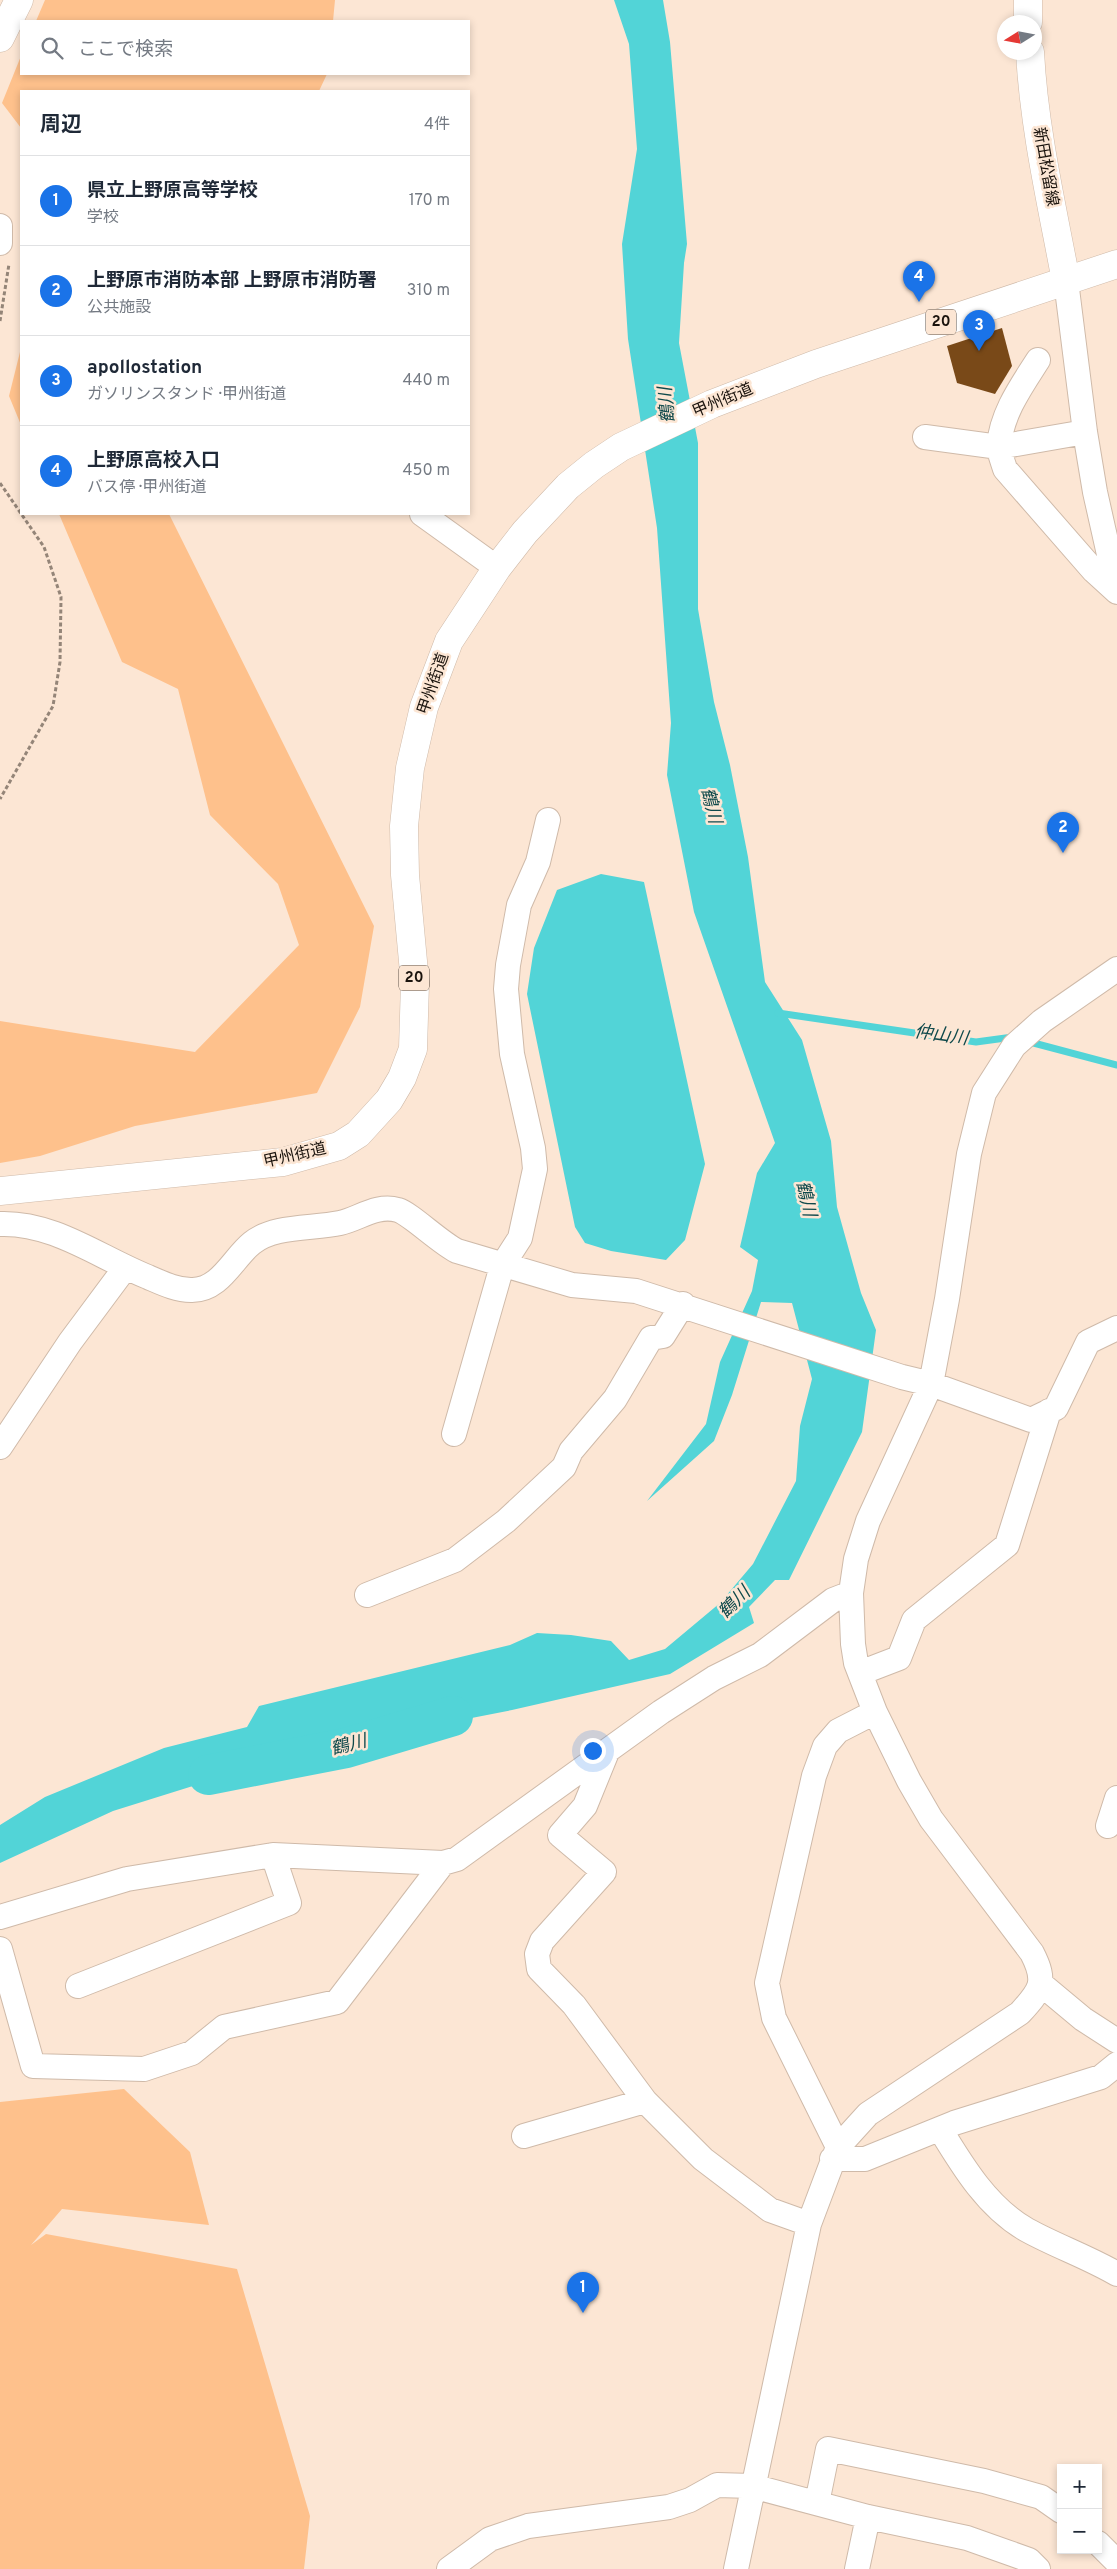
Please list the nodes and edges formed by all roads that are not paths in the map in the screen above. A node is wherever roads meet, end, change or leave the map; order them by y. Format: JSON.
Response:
{"nodes":[{"id":1,"x":19,"y":0,"type":"edge"},
{"id":2,"x":1028,"y":0,"type":"edge"},
{"id":3,"x":1028,"y":15,"type":"edge"},
{"id":4,"x":0,"y":38,"type":"edge"},
{"id":5,"x":1030,"y":60,"type":"edge"},
{"id":6,"x":1117,"y":264,"type":"edge"},
{"id":7,"x":1066,"y":281,"type":"junction"},
{"id":8,"x":1038,"y":360,"type":"dead end"},
{"id":9,"x":1085,"y":432,"type":"junction"},
{"id":10,"x":925,"y":437,"type":"dead end"},
{"id":11,"x":999,"y":447,"type":"junction"},
{"id":12,"x":423,"y":515,"type":"edge"},
{"id":13,"x":496,"y":568,"type":"junction"},
{"id":14,"x":1117,"y":591,"type":"edge"},
{"id":15,"x":548,"y":820,"type":"dead end"},
{"id":16,"x":1117,"y":969,"type":"edge"},
{"id":17,"x":0,"y":1191,"type":"edge"},
{"id":18,"x":0,"y":1224,"type":"edge"},
{"id":19,"x":502,"y":1266,"type":"junction"},
{"id":20,"x":125,"y":1268,"type":"junction"},
{"id":21,"x":683,"y":1304,"type":"junction"},
{"id":22,"x":1117,"y":1328,"type":"edge"},
{"id":23,"x":931,"y":1384,"type":"junction"},
{"id":24,"x":1049,"y":1411,"type":"junction"},
{"id":25,"x":454,"y":1434,"type":"dead end"},
{"id":26,"x":0,"y":1446,"type":"edge"},
{"id":27,"x":850,"y":1593,"type":"junction"},
{"id":28,"x":367,"y":1595,"type":"dead end"},
{"id":29,"x":860,"y":1673,"type":"junction"},
{"id":30,"x":875,"y":1712,"type":"junction"},
{"id":31,"x":607,"y":1752,"type":"junction"},
{"id":32,"x":1117,"y":1798,"type":"edge"},
{"id":33,"x":1108,"y":1826,"type":"dead end"},
{"id":34,"x":273,"y":1855,"type":"junction"},
{"id":35,"x":443,"y":1863,"type":"junction"},
{"id":36,"x":0,"y":1917,"type":"edge"},
{"id":37,"x":0,"y":1948,"type":"edge"},
{"id":38,"x":1041,"y":1984,"type":"junction"},
{"id":39,"x":78,"y":1986,"type":"dead end"},
{"id":40,"x":1117,"y":2041,"type":"edge"},
{"id":41,"x":1117,"y":2064,"type":"edge"},
{"id":42,"x":645,"y":2101,"type":"junction"},
{"id":43,"x":940,"y":2130,"type":"junction"},
{"id":44,"x":524,"y":2136,"type":"dead end"},
{"id":45,"x":835,"y":2153,"type":"junction"},
{"id":46,"x":809,"y":2224,"type":"junction"},
{"id":47,"x":1117,"y":2274,"type":"edge"},
{"id":48,"x":752,"y":2486,"type":"junction"},
{"id":49,"x":817,"y":2503,"type":"junction"},
{"id":50,"x":1058,"y":2509,"type":"edge"},
{"id":51,"x":868,"y":2517,"type":"junction"},
{"id":52,"x":1102,"y":2547,"type":"edge"},
{"id":53,"x":1117,"y":2562,"type":"edge"},
{"id":54,"x":449,"y":2569,"type":"edge"},
{"id":55,"x":736,"y":2569,"type":"edge"},
{"id":56,"x":857,"y":2569,"type":"edge"},
{"id":57,"x":1038,"y":2569,"type":"edge"}],
"edges":[{"from":1,"to":4,"type":"main road"},
{"from":2,"to":3,"type":"main road"},
{"from":5,"to":7,"type":"main road","name":"新田松留線"},
{"from":6,"to":7,"type":"main road","name":"甲州街道","number":"20"},
{"from":7,"to":9,"type":"street"},
{"from":7,"to":13,"type":"main road","name":"甲州街道","number":"20"},
{"from":8,"to":11,"type":"street"},
{"from":9,"to":11,"type":"street"},
{"from":9,"to":14,"type":"street"},
{"from":10,"to":11,"type":"street"},
{"from":11,"to":14,"type":"street"},
{"from":12,"to":13,"type":"street"},
{"from":13,"to":17,"type":"main road","name":"甲州街道","number":"20"},
{"from":15,"to":19,"type":"street"},
{"from":16,"to":23,"type":"street"},
{"from":18,"to":20,"type":"street"},
{"from":19,"to":20,"type":"street"},
{"from":19,"to":21,"type":"street"},
{"from":19,"to":25,"type":"street"},
{"from":20,"to":26,"type":"street"},
{"from":21,"to":23,"type":"street"},
{"from":21,"to":28,"type":"street"},
{"from":22,"to":24,"type":"street"},
{"from":23,"to":24,"type":"street"},
{"from":23,"to":27,"type":"street"},
{"from":24,"to":29,"type":"street"},
{"from":27,"to":29,"type":"street"},
{"from":27,"to":31,"type":"street"},
{"from":29,"to":30,"type":"street"},
{"from":30,"to":38,"type":"street"},
{"from":30,"to":45,"type":"street"},
{"from":31,"to":35,"type":"street"},
{"from":31,"to":42,"type":"street"},
{"from":32,"to":33,"type":"street"},
{"from":34,"to":35,"type":"street"},
{"from":34,"to":36,"type":"street"},
{"from":34,"to":39,"type":"street"},
{"from":35,"to":37,"type":"street"},
{"from":38,"to":40,"type":"street"},
{"from":38,"to":45,"type":"street"},
{"from":41,"to":43,"type":"street"},
{"from":42,"to":44,"type":"street"},
{"from":42,"to":46,"type":"street"},
{"from":43,"to":45,"type":"street"},
{"from":43,"to":47,"type":"street"},
{"from":45,"to":46,"type":"street"},
{"from":46,"to":48,"type":"street"},
{"from":48,"to":49,"type":"street"},
{"from":48,"to":54,"type":"street"},
{"from":48,"to":55,"type":"street"},
{"from":49,"to":50,"type":"street"},
{"from":49,"to":51,"type":"street"},
{"from":51,"to":56,"type":"street"},
{"from":51,"to":57,"type":"street"},
{"from":52,"to":53,"type":"street"}]}
